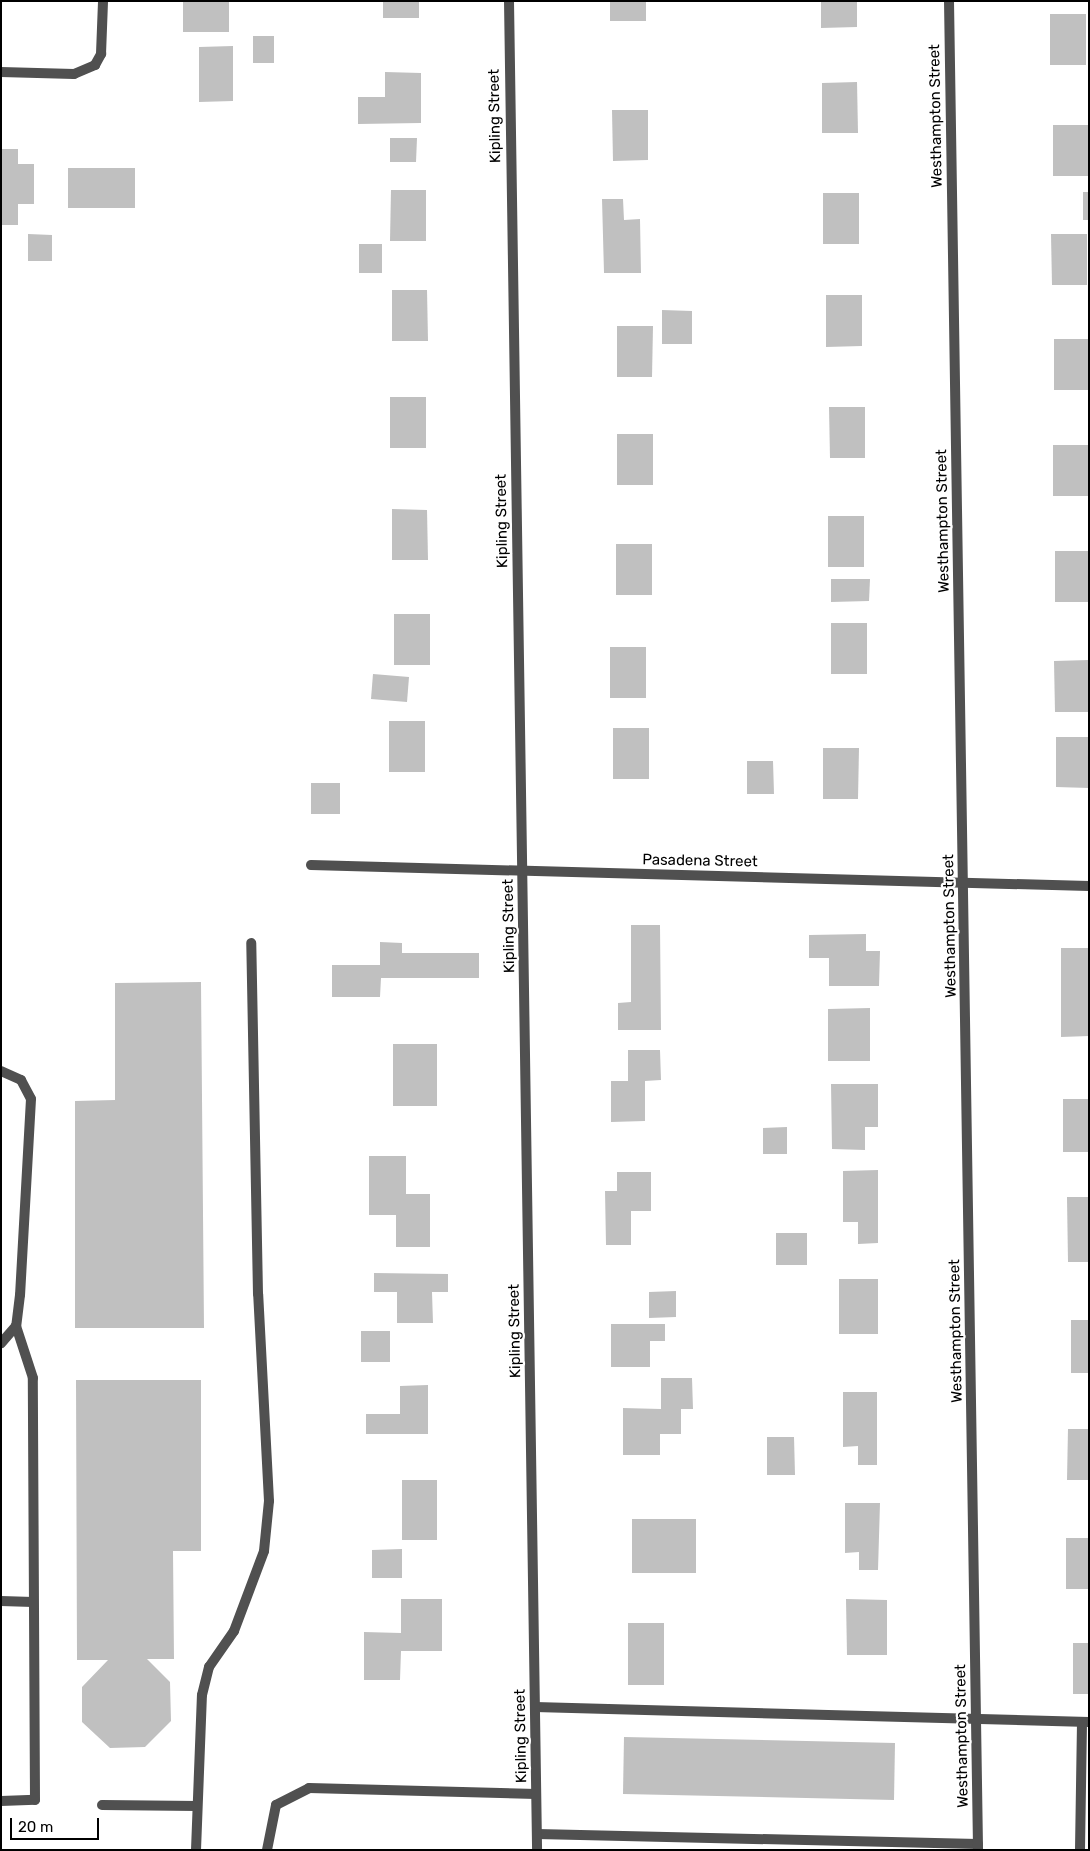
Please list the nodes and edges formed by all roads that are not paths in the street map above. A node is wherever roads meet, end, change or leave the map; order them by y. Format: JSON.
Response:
{"nodes":[{"id":1,"x":103,"y":1,"type":"edge"},
{"id":2,"x":509,"y":1,"type":"edge"},
{"id":3,"x":949,"y":1,"type":"edge"},
{"id":4,"x":1,"y":72,"type":"edge"},
{"id":5,"x":311,"y":865,"type":"dead end"},
{"id":6,"x":523,"y":872,"type":"junction"},
{"id":7,"x":964,"y":883,"type":"junction"},
{"id":8,"x":1089,"y":886,"type":"edge"},
{"id":9,"x":251,"y":943,"type":"dead end"},
{"id":10,"x":1,"y":1071,"type":"edge"},
{"id":11,"x":16,"y":1326,"type":"junction"},
{"id":12,"x":1,"y":1343,"type":"edge"},
{"id":13,"x":1,"y":1601,"type":"edge"},
{"id":14,"x":33,"y":1602,"type":"junction"},
{"id":15,"x":535,"y":1707,"type":"junction"},
{"id":16,"x":977,"y":1720,"type":"junction"},
{"id":17,"x":1085,"y":1722,"type":"edge"},
{"id":18,"x":536,"y":1794,"type":"junction"},
{"id":19,"x":1,"y":1801,"type":"edge"},
{"id":20,"x":102,"y":1805,"type":"dead end"},
{"id":21,"x":198,"y":1806,"type":"junction"},
{"id":22,"x":537,"y":1834,"type":"junction"},
{"id":23,"x":978,"y":1847,"type":"edge"},
{"id":24,"x":1083,"y":1847,"type":"edge"},
{"id":25,"x":196,"y":1850,"type":"edge"},
{"id":26,"x":268,"y":1850,"type":"edge"},
{"id":27,"x":537,"y":1850,"type":"edge"}],
"edges":[{"from":1,"to":4,"type":"street"},
{"from":2,"to":6,"type":"street","name":"Kipling Street"},
{"from":3,"to":7,"type":"street","name":"Westhampton Street"},
{"from":5,"to":6,"type":"street","name":"Pasadena Street"},
{"from":6,"to":7,"type":"street","name":"Pasadena Street"},
{"from":6,"to":15,"type":"street","name":"Kipling Street"},
{"from":7,"to":8,"type":"street","name":"Pasadena Street"},
{"from":7,"to":16,"type":"street","name":"Westhampton Street"},
{"from":9,"to":21,"type":"street"},
{"from":10,"to":11,"type":"street"},
{"from":11,"to":12,"type":"street"},
{"from":11,"to":14,"type":"street"},
{"from":13,"to":14,"type":"street"},
{"from":14,"to":19,"type":"street"},
{"from":15,"to":16,"type":"street"},
{"from":15,"to":18,"type":"street","name":"Kipling Street"},
{"from":16,"to":17,"type":"street"},
{"from":16,"to":23,"type":"street","name":"Westhampton Street"},
{"from":17,"to":24,"type":"street"},
{"from":18,"to":22,"type":"street","name":"Kipling Street"},
{"from":18,"to":26,"type":"street"},
{"from":20,"to":21,"type":"street"},
{"from":21,"to":25,"type":"street"},
{"from":22,"to":23,"type":"street"},
{"from":22,"to":27,"type":"street","name":"Kipling Street"}]}
